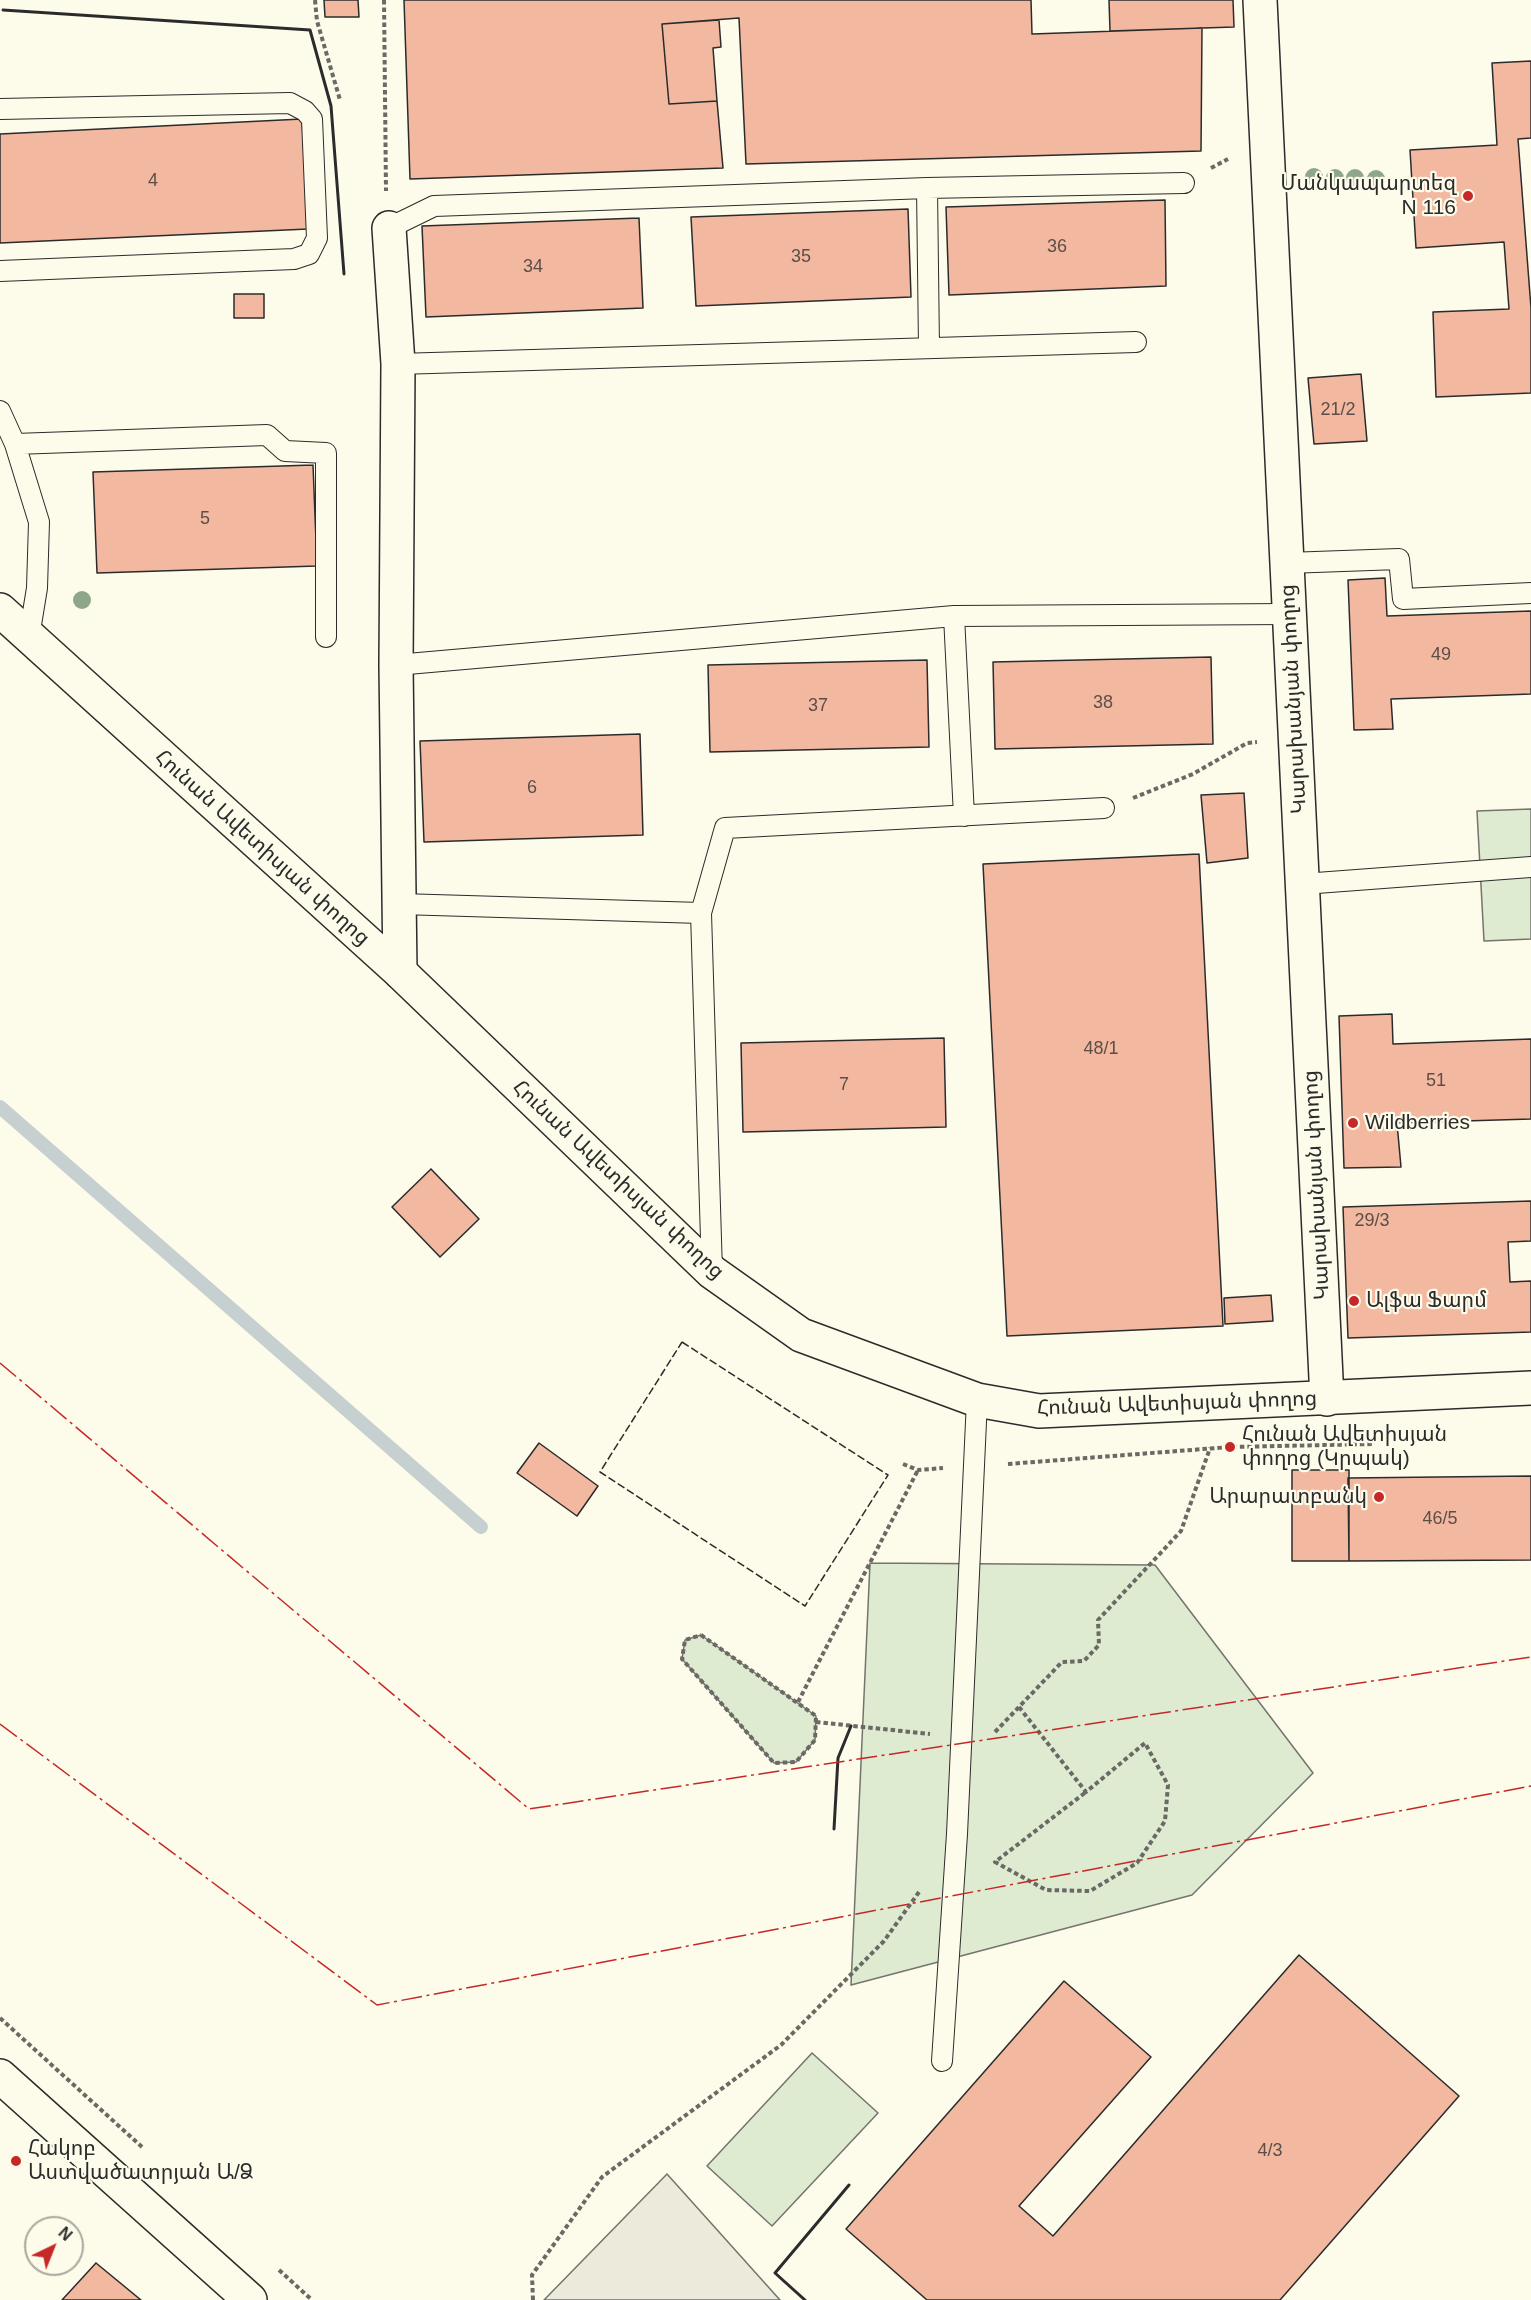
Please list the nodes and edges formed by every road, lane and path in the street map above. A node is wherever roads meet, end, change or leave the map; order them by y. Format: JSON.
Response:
{"nodes":[{"id":1,"x":315,"y":0,"type":"edge"},
{"id":2,"x":384,"y":0,"type":"edge"},
{"id":3,"x":1260,"y":0,"type":"edge"},
{"id":4,"x":0,"y":109,"type":"edge"},
{"id":5,"x":304,"y":111,"type":"junction"},
{"id":6,"x":385,"y":183,"type":"dead end"},
{"id":7,"x":1184,"y":183,"type":"dead end"},
{"id":8,"x":927,"y":188,"type":"junction"},
{"id":9,"x":389,"y":228,"type":"joint"},
{"id":10,"x":0,"y":271,"type":"edge"},
{"id":11,"x":1136,"y":342,"type":"dead end"},
{"id":12,"x":929,"y":348,"type":"junction"},
{"id":13,"x":398,"y":364,"type":"junction"},
{"id":14,"x":0,"y":411,"type":"edge"},
{"id":15,"x":15,"y":444,"type":"junction"},
{"id":16,"x":1287,"y":563,"type":"junction"},
{"id":17,"x":1531,"y":593,"type":"edge"},
{"id":18,"x":0,"y":610,"type":"edge"},
{"id":19,"x":1290,"y":614,"type":"junction"},
{"id":20,"x":954,"y":616,"type":"junction"},
{"id":21,"x":28,"y":637,"type":"junction"},
{"id":22,"x":326,"y":637,"type":"dead end"},
{"id":23,"x":396,"y":664,"type":"junction"},
{"id":24,"x":1296,"y":737,"type":"junction"},
{"id":25,"x":1104,"y":808,"type":"joint"},
{"id":26,"x":964,"y":816,"type":"junction"},
{"id":27,"x":1531,"y":867,"type":"edge"},
{"id":28,"x":1302,"y":884,"type":"junction"},
{"id":29,"x":400,"y":904,"type":"junction"},
{"id":30,"x":701,"y":914,"type":"junction"},
{"id":31,"x":400,"y":972,"type":"junction"},
{"id":32,"x":712,"y":1272,"type":"junction"},
{"id":33,"x":1531,"y":1388,"type":"edge"},
{"id":34,"x":1327,"y":1399,"type":"junction"},
{"id":35,"x":977,"y":1400,"type":"junction"},
{"id":36,"x":1374,"y":1444,"type":"dead end"},
{"id":37,"x":1210,"y":1448,"type":"junction"},
{"id":38,"x":903,"y":1464,"type":"dead end"},
{"id":39,"x":975,"y":1467,"type":"junction"},
{"id":40,"x":918,"y":1470,"type":"junction"},
{"id":41,"x":798,"y":1702,"type":"junction"},
{"id":42,"x":1019,"y":1707,"type":"junction"},
{"id":43,"x":816,"y":1722,"type":"junction"},
{"id":44,"x":960,"y":1737,"type":"junction"},
{"id":45,"x":959,"y":1769,"type":"junction"},
{"id":46,"x":1086,"y":1791,"type":"junction"},
{"id":47,"x":924,"y":1887,"type":"dead end"},
{"id":48,"x":942,"y":2061,"type":"dead end"},
{"id":49,"x":0,"y":2076,"type":"edge"},
{"id":50,"x":250,"y":2300,"type":"edge"},
{"id":51,"x":533,"y":2300,"type":"edge"}],
"edges":[{"from":1,"to":5,"type":"path"},
{"from":2,"to":6,"type":"path"},
{"from":3,"to":16,"type":"street","name":"Կարախանյան փողոց"},
{"from":4,"to":5,"type":"lane"},
{"from":5,"to":10,"type":"lane"},
{"from":7,"to":8,"type":"lane"},
{"from":8,"to":9,"type":"lane"},
{"from":8,"to":12,"type":"lane"},
{"from":9,"to":13,"type":"street"},
{"from":11,"to":12,"type":"lane"},
{"from":12,"to":13,"type":"lane"},
{"from":13,"to":23,"type":"street"},
{"from":14,"to":15,"type":"lane"},
{"from":15,"to":21,"type":"lane"},
{"from":15,"to":22,"type":"lane"},
{"from":16,"to":17,"type":"lane"},
{"from":16,"to":19,"type":"street","name":"Կարախանյան փողոց"},
{"from":18,"to":21,"type":"street","name":"Հունան Ավետիսյան փողոց"},
{"from":19,"to":20,"type":"lane"},
{"from":19,"to":24,"type":"street","name":"Կարախանյան փողոց"},
{"from":20,"to":23,"type":"lane"},
{"from":20,"to":26,"type":"lane"},
{"from":21,"to":31,"type":"street","name":"Հունան Ավետիսյան փողոց"},
{"from":23,"to":29,"type":"street"},
{"from":24,"to":25,"type":"path"},
{"from":24,"to":28,"type":"street","name":"Կարախանյան փողոց"},
{"from":25,"to":26,"type":"lane"},
{"from":26,"to":30,"type":"lane"},
{"from":27,"to":28,"type":"lane"},
{"from":28,"to":34,"type":"street","name":"Կարախանյան փողոց"},
{"from":29,"to":30,"type":"lane"},
{"from":29,"to":31,"type":"street"},
{"from":30,"to":32,"type":"lane"},
{"from":31,"to":32,"type":"street","name":"Հունան Ավետիսյան փողոց"},
{"from":32,"to":35,"type":"street","name":"Հունան Ավետիսյան փողոց"},
{"from":33,"to":34,"type":"street","name":"Հունան Ավետիսյան փողոց"},
{"from":34,"to":35,"type":"street","name":"Հունան Ավետիսյան փողոց"},
{"from":35,"to":39,"type":"lane"},
{"from":36,"to":37,"type":"path"},
{"from":37,"to":39,"type":"path"},
{"from":37,"to":42,"type":"path"},
{"from":38,"to":40,"type":"path"},
{"from":39,"to":40,"type":"path"},
{"from":39,"to":44,"type":"lane"},
{"from":40,"to":41,"type":"path"},
{"from":41,"to":43,"type":"path"},
{"from":41,"to":43,"type":"path"},
{"from":42,"to":45,"type":"path"},
{"from":42,"to":46,"type":"path"},
{"from":43,"to":44,"type":"path"},
{"from":44,"to":45,"type":"lane"},
{"from":45,"to":48,"type":"lane"},
{"from":46,"to":46,"type":"path"},
{"from":47,"to":51,"type":"path"},
{"from":49,"to":50,"type":"street"}]}
